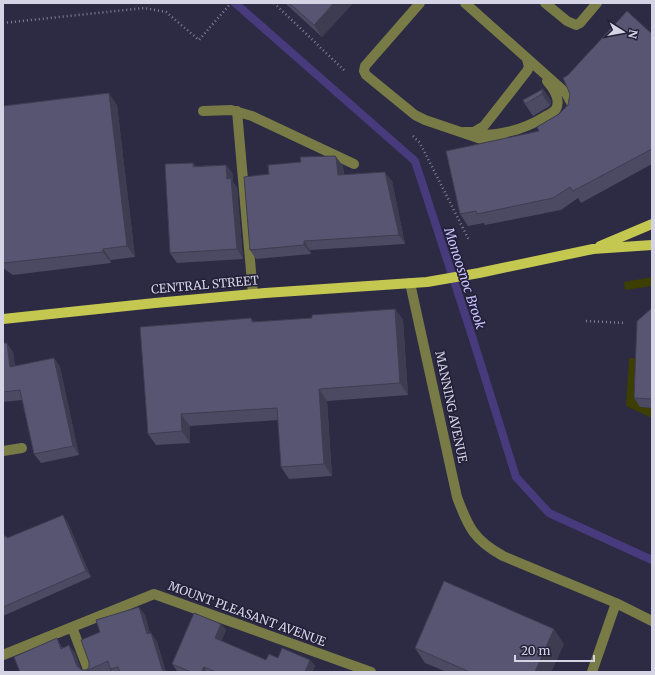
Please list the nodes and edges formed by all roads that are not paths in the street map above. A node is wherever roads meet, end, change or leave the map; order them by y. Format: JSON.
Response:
{"nodes":[{"id":1,"x":420,"y":3,"type":"edge"},
{"id":2,"x":465,"y":3,"type":"edge"},
{"id":3,"x":545,"y":3,"type":"edge"},
{"id":4,"x":597,"y":3,"type":"edge"},
{"id":5,"x":527,"y":59,"type":"junction"},
{"id":6,"x":203,"y":111,"type":"dead end"},
{"id":7,"x":237,"y":112,"type":"junction"},
{"id":8,"x":567,"y":119,"type":"edge"},
{"id":9,"x":462,"y":132,"type":"junction"},
{"id":10,"x":518,"y":141,"type":"edge"},
{"id":11,"x":354,"y":164,"type":"dead end"},
{"id":12,"x":652,"y":224,"type":"edge"},
{"id":13,"x":652,"y":245,"type":"edge"},
{"id":14,"x":593,"y":249,"type":"junction"},
{"id":15,"x":410,"y":283,"type":"junction"},
{"id":16,"x":253,"y":294,"type":"junction"},
{"id":17,"x":3,"y":319,"type":"edge"},
{"id":18,"x":22,"y":448,"type":"dead end"},
{"id":19,"x":3,"y":451,"type":"edge"},
{"id":20,"x":616,"y":603,"type":"junction"},
{"id":21,"x":652,"y":622,"type":"edge"},
{"id":22,"x":72,"y":627,"type":"junction"},
{"id":23,"x":3,"y":655,"type":"edge"},
{"id":24,"x":89,"y":672,"type":"edge"},
{"id":25,"x":371,"y":672,"type":"edge"},
{"id":26,"x":592,"y":672,"type":"edge"}],
"edges":[{"from":1,"to":9,"type":"street"},
{"from":2,"to":5,"type":"street"},
{"from":3,"to":4,"type":"street"},
{"from":5,"to":8,"type":"street"},
{"from":5,"to":9,"type":"street"},
{"from":5,"to":9,"type":"street"},
{"from":6,"to":7,"type":"street"},
{"from":7,"to":11,"type":"street"},
{"from":7,"to":16,"type":"street"},
{"from":9,"to":10,"type":"street"},
{"from":12,"to":14,"type":"main road"},
{"from":13,"to":14,"type":"main road"},
{"from":14,"to":15,"type":"main road","name":"CENTRAL STREET"},
{"from":15,"to":16,"type":"main road","name":"CENTRAL STREET"},
{"from":15,"to":20,"type":"street","name":"MANNING AVENUE"},
{"from":16,"to":17,"type":"main road","name":"CENTRAL STREET"},
{"from":18,"to":19,"type":"street"},
{"from":20,"to":21,"type":"street","name":"MANNING AVENUE"},
{"from":20,"to":26,"type":"street"},
{"from":22,"to":23,"type":"street","name":"MOUNT PLEASANT AVENUE"},
{"from":22,"to":24,"type":"street"},
{"from":22,"to":25,"type":"street","name":"MOUNT PLEASANT AVENUE"}]}
